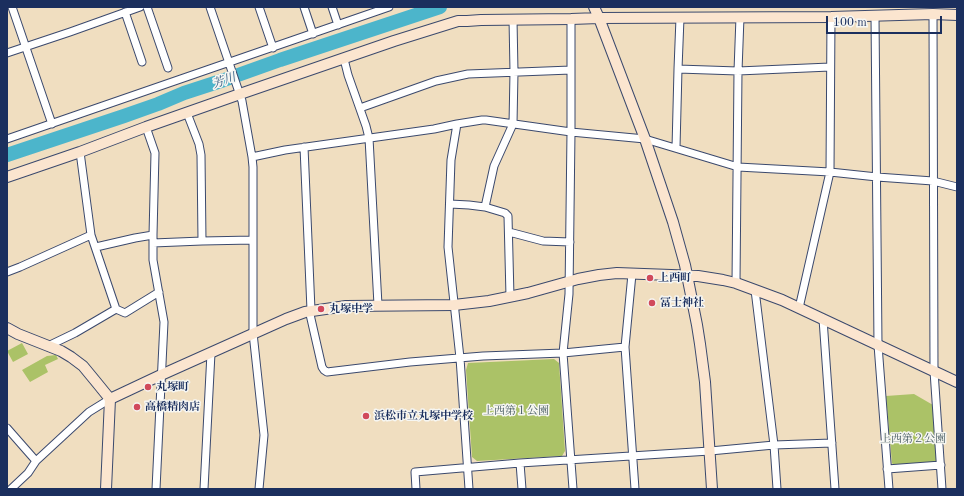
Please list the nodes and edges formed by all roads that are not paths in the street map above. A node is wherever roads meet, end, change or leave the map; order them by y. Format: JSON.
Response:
{"nodes":[{"id":1,"x":12,"y":7,"type":"edge"},
{"id":2,"x":140,"y":7,"type":"edge"},
{"id":3,"x":147,"y":7,"type":"edge"},
{"id":4,"x":210,"y":7,"type":"edge"},
{"id":5,"x":259,"y":7,"type":"edge"},
{"id":6,"x":304,"y":7,"type":"edge"},
{"id":7,"x":332,"y":7,"type":"edge"},
{"id":8,"x":389,"y":7,"type":"edge"},
{"id":9,"x":125,"y":12,"type":"junction"},
{"id":10,"x":596,"y":12,"type":"edge"},
{"id":11,"x":933,"y":14,"type":"junction"},
{"id":12,"x":957,"y":15,"type":"edge"},
{"id":13,"x":875,"y":16,"type":"junction"},
{"id":14,"x":740,"y":17,"type":"junction"},
{"id":15,"x":830,"y":17,"type":"junction"},
{"id":16,"x":680,"y":18,"type":"junction"},
{"id":17,"x":571,"y":19,"type":"junction"},
{"id":18,"x":513,"y":20,"type":"junction"},
{"id":19,"x":338,"y":25,"type":"junction"},
{"id":20,"x":313,"y":34,"type":"junction"},
{"id":21,"x":26,"y":47,"type":"junction"},
{"id":22,"x":273,"y":48,"type":"junction"},
{"id":23,"x":7,"y":53,"type":"edge"},
{"id":24,"x":344,"y":59,"type":"junction"},
{"id":25,"x":142,"y":62,"type":"dead end"},
{"id":26,"x":230,"y":64,"type":"junction"},
{"id":27,"x":830,"y":67,"type":"junction"},
{"id":28,"x":168,"y":68,"type":"dead end"},
{"id":29,"x":678,"y":69,"type":"junction"},
{"id":30,"x":571,"y":70,"type":"junction"},
{"id":31,"x":738,"y":71,"type":"junction"},
{"id":32,"x":514,"y":72,"type":"junction"},
{"id":33,"x":239,"y":92,"type":"junction"},
{"id":34,"x":360,"y":108,"type":"junction"},
{"id":35,"x":187,"y":113,"type":"junction"},
{"id":36,"x":52,"y":124,"type":"junction"},
{"id":37,"x":458,"y":124,"type":"junction"},
{"id":38,"x":512,"y":124,"type":"junction"},
{"id":39,"x":146,"y":127,"type":"junction"},
{"id":40,"x":571,"y":132,"type":"junction"},
{"id":41,"x":369,"y":138,"type":"junction"},
{"id":42,"x":645,"y":138,"type":"junction"},
{"id":43,"x":7,"y":139,"type":"edge"},
{"id":44,"x":304,"y":147,"type":"junction"},
{"id":45,"x":676,"y":148,"type":"junction"},
{"id":46,"x":80,"y":152,"type":"junction"},
{"id":47,"x":252,"y":157,"type":"junction"},
{"id":48,"x":738,"y":166,"type":"junction"},
{"id":49,"x":830,"y":172,"type":"junction"},
{"id":50,"x":7,"y":177,"type":"edge"},
{"id":51,"x":877,"y":177,"type":"junction"},
{"id":52,"x":933,"y":181,"type":"junction"},
{"id":53,"x":957,"y":187,"type":"edge"},
{"id":54,"x":450,"y":204,"type":"junction"},
{"id":55,"x":485,"y":207,"type":"junction"},
{"id":56,"x":509,"y":232,"type":"junction"},
{"id":57,"x":91,"y":235,"type":"junction"},
{"id":58,"x":152,"y":235,"type":"junction"},
{"id":59,"x":253,"y":240,"type":"junction"},
{"id":60,"x":202,"y":241,"type":"junction"},
{"id":61,"x":570,"y":242,"type":"junction"},
{"id":62,"x":153,"y":243,"type":"junction"},
{"id":63,"x":96,"y":247,"type":"junction"},
{"id":64,"x":7,"y":272,"type":"edge"},
{"id":65,"x":632,"y":274,"type":"junction"},
{"id":66,"x":687,"y":276,"type":"junction"},
{"id":67,"x":569,"y":281,"type":"junction"},
{"id":68,"x":736,"y":283,"type":"junction"},
{"id":69,"x":755,"y":290,"type":"junction"},
{"id":70,"x":159,"y":292,"type":"junction"},
{"id":71,"x":510,"y":297,"type":"junction"},
{"id":72,"x":454,"y":304,"type":"junction"},
{"id":73,"x":378,"y":305,"type":"junction"},
{"id":74,"x":799,"y":308,"type":"junction"},
{"id":75,"x":116,"y":309,"type":"junction"},
{"id":76,"x":310,"y":310,"type":"junction"},
{"id":77,"x":823,"y":319,"type":"junction"},
{"id":78,"x":7,"y":328,"type":"edge"},
{"id":79,"x":254,"y":334,"type":"junction"},
{"id":80,"x":878,"y":345,"type":"junction"},
{"id":81,"x":48,"y":346,"type":"junction"},
{"id":82,"x":624,"y":347,"type":"junction"},
{"id":83,"x":211,"y":353,"type":"junction"},
{"id":84,"x":563,"y":353,"type":"junction"},
{"id":85,"x":460,"y":358,"type":"junction"},
{"id":86,"x":934,"y":371,"type":"junction"},
{"id":87,"x":161,"y":375,"type":"junction"},
{"id":88,"x":957,"y":382,"type":"edge"},
{"id":89,"x":110,"y":399,"type":"junction"},
{"id":90,"x":7,"y":428,"type":"edge"},
{"id":91,"x":832,"y":442,"type":"junction"},
{"id":92,"x":774,"y":445,"type":"junction"},
{"id":93,"x":710,"y":451,"type":"junction"},
{"id":94,"x":632,"y":456,"type":"junction"},
{"id":95,"x":571,"y":460,"type":"junction"},
{"id":96,"x":36,"y":461,"type":"junction"},
{"id":97,"x":520,"y":463,"type":"junction"},
{"id":98,"x":941,"y":464,"type":"junction"},
{"id":99,"x":468,"y":468,"type":"junction"},
{"id":100,"x":887,"y":469,"type":"junction"},
{"id":101,"x":12,"y":489,"type":"edge"},
{"id":102,"x":106,"y":489,"type":"edge"},
{"id":103,"x":156,"y":489,"type":"edge"},
{"id":104,"x":204,"y":489,"type":"edge"},
{"id":105,"x":259,"y":489,"type":"edge"},
{"id":106,"x":416,"y":489,"type":"edge"},
{"id":107,"x":469,"y":489,"type":"edge"},
{"id":108,"x":522,"y":489,"type":"edge"},
{"id":109,"x":573,"y":489,"type":"edge"},
{"id":110,"x":634,"y":489,"type":"edge"},
{"id":111,"x":712,"y":489,"type":"edge"},
{"id":112,"x":777,"y":489,"type":"edge"},
{"id":113,"x":835,"y":489,"type":"edge"},
{"id":114,"x":889,"y":489,"type":"edge"},
{"id":115,"x":942,"y":489,"type":"edge"}],
"edges":[{"from":1,"to":21,"type":"street"},
{"from":2,"to":9,"type":"street"},
{"from":3,"to":28,"type":"street"},
{"from":4,"to":26,"type":"street"},
{"from":5,"to":22,"type":"street"},
{"from":6,"to":20,"type":"street"},
{"from":7,"to":19,"type":"street"},
{"from":8,"to":19,"type":"street"},
{"from":9,"to":21,"type":"street"},
{"from":9,"to":25,"type":"street"},
{"from":10,"to":16,"type":"street"},
{"from":10,"to":17,"type":"street"},
{"from":10,"to":42,"type":"street"},
{"from":11,"to":12,"type":"street"},
{"from":11,"to":13,"type":"street"},
{"from":11,"to":52,"type":"street"},
{"from":13,"to":15,"type":"street"},
{"from":13,"to":51,"type":"street"},
{"from":14,"to":15,"type":"street"},
{"from":14,"to":16,"type":"street"},
{"from":14,"to":31,"type":"street"},
{"from":15,"to":27,"type":"street"},
{"from":16,"to":29,"type":"street"},
{"from":17,"to":18,"type":"street"},
{"from":17,"to":30,"type":"street"},
{"from":18,"to":24,"type":"street"},
{"from":18,"to":32,"type":"street"},
{"from":19,"to":20,"type":"street"},
{"from":20,"to":22,"type":"street"},
{"from":21,"to":23,"type":"street"},
{"from":21,"to":36,"type":"street"},
{"from":22,"to":26,"type":"street"},
{"from":24,"to":33,"type":"street"},
{"from":24,"to":34,"type":"street"},
{"from":26,"to":33,"type":"street"},
{"from":26,"to":36,"type":"street"},
{"from":27,"to":31,"type":"street"},
{"from":27,"to":49,"type":"street"},
{"from":29,"to":31,"type":"street"},
{"from":29,"to":45,"type":"street"},
{"from":30,"to":32,"type":"street"},
{"from":30,"to":40,"type":"street"},
{"from":31,"to":48,"type":"street"},
{"from":32,"to":34,"type":"street"},
{"from":32,"to":38,"type":"street"},
{"from":33,"to":35,"type":"street"},
{"from":33,"to":47,"type":"street"},
{"from":34,"to":41,"type":"street"},
{"from":35,"to":39,"type":"street"},
{"from":35,"to":60,"type":"street"},
{"from":36,"to":43,"type":"street"},
{"from":37,"to":38,"type":"street"},
{"from":37,"to":41,"type":"street"},
{"from":37,"to":54,"type":"street"},
{"from":38,"to":40,"type":"street"},
{"from":38,"to":55,"type":"street"},
{"from":39,"to":46,"type":"street"},
{"from":39,"to":58,"type":"street"},
{"from":40,"to":42,"type":"street"},
{"from":40,"to":61,"type":"street"},
{"from":41,"to":44,"type":"street"},
{"from":41,"to":73,"type":"street"},
{"from":42,"to":45,"type":"street"},
{"from":42,"to":66,"type":"street"},
{"from":44,"to":47,"type":"street"},
{"from":44,"to":76,"type":"street"},
{"from":45,"to":48,"type":"street"},
{"from":46,"to":50,"type":"street"},
{"from":46,"to":57,"type":"street"},
{"from":47,"to":59,"type":"street"},
{"from":48,"to":49,"type":"street"},
{"from":48,"to":68,"type":"street"},
{"from":49,"to":51,"type":"street"},
{"from":49,"to":74,"type":"street"},
{"from":51,"to":52,"type":"street"},
{"from":51,"to":80,"type":"street"},
{"from":52,"to":53,"type":"street"},
{"from":52,"to":86,"type":"street"},
{"from":54,"to":55,"type":"street"},
{"from":54,"to":72,"type":"street"},
{"from":55,"to":56,"type":"street"},
{"from":56,"to":61,"type":"street"},
{"from":56,"to":71,"type":"street"},
{"from":57,"to":63,"type":"street"},
{"from":57,"to":64,"type":"street"},
{"from":58,"to":62,"type":"street"},
{"from":58,"to":63,"type":"street"},
{"from":59,"to":60,"type":"street"},
{"from":59,"to":79,"type":"street"},
{"from":60,"to":62,"type":"street"},
{"from":61,"to":67,"type":"street"},
{"from":62,"to":70,"type":"street"},
{"from":63,"to":75,"type":"street"},
{"from":65,"to":66,"type":"street"},
{"from":65,"to":67,"type":"street"},
{"from":65,"to":82,"type":"street"},
{"from":66,"to":68,"type":"street"},
{"from":66,"to":93,"type":"street"},
{"from":67,"to":71,"type":"street"},
{"from":67,"to":84,"type":"street"},
{"from":68,"to":69,"type":"street"},
{"from":69,"to":74,"type":"street"},
{"from":69,"to":92,"type":"street"},
{"from":70,"to":75,"type":"street"},
{"from":70,"to":87,"type":"street"},
{"from":71,"to":72,"type":"street"},
{"from":72,"to":73,"type":"street"},
{"from":72,"to":85,"type":"street"},
{"from":73,"to":76,"type":"street"},
{"from":74,"to":77,"type":"street"},
{"from":75,"to":81,"type":"street"},
{"from":76,"to":79,"type":"street"},
{"from":76,"to":85,"type":"street"},
{"from":77,"to":80,"type":"street"},
{"from":77,"to":91,"type":"street"},
{"from":78,"to":81,"type":"street"},
{"from":79,"to":83,"type":"street"},
{"from":79,"to":105,"type":"street"},
{"from":80,"to":86,"type":"street"},
{"from":80,"to":100,"type":"street"},
{"from":81,"to":89,"type":"street"},
{"from":82,"to":84,"type":"street"},
{"from":82,"to":94,"type":"street"},
{"from":83,"to":87,"type":"street"},
{"from":83,"to":104,"type":"street"},
{"from":84,"to":85,"type":"street"},
{"from":84,"to":95,"type":"street"},
{"from":85,"to":99,"type":"street"},
{"from":86,"to":88,"type":"street"},
{"from":86,"to":98,"type":"street"},
{"from":87,"to":89,"type":"street"},
{"from":87,"to":103,"type":"street"},
{"from":89,"to":96,"type":"street"},
{"from":89,"to":102,"type":"street"},
{"from":90,"to":96,"type":"street"},
{"from":91,"to":92,"type":"street"},
{"from":91,"to":113,"type":"street"},
{"from":92,"to":93,"type":"street"},
{"from":92,"to":112,"type":"street"},
{"from":93,"to":94,"type":"street"},
{"from":93,"to":111,"type":"street"},
{"from":94,"to":95,"type":"street"},
{"from":94,"to":110,"type":"street"},
{"from":95,"to":97,"type":"street"},
{"from":95,"to":109,"type":"street"},
{"from":96,"to":101,"type":"street"},
{"from":97,"to":99,"type":"street"},
{"from":97,"to":108,"type":"street"},
{"from":98,"to":100,"type":"street"},
{"from":98,"to":115,"type":"street"},
{"from":99,"to":106,"type":"street"},
{"from":99,"to":107,"type":"street"},
{"from":100,"to":114,"type":"street"}]}
